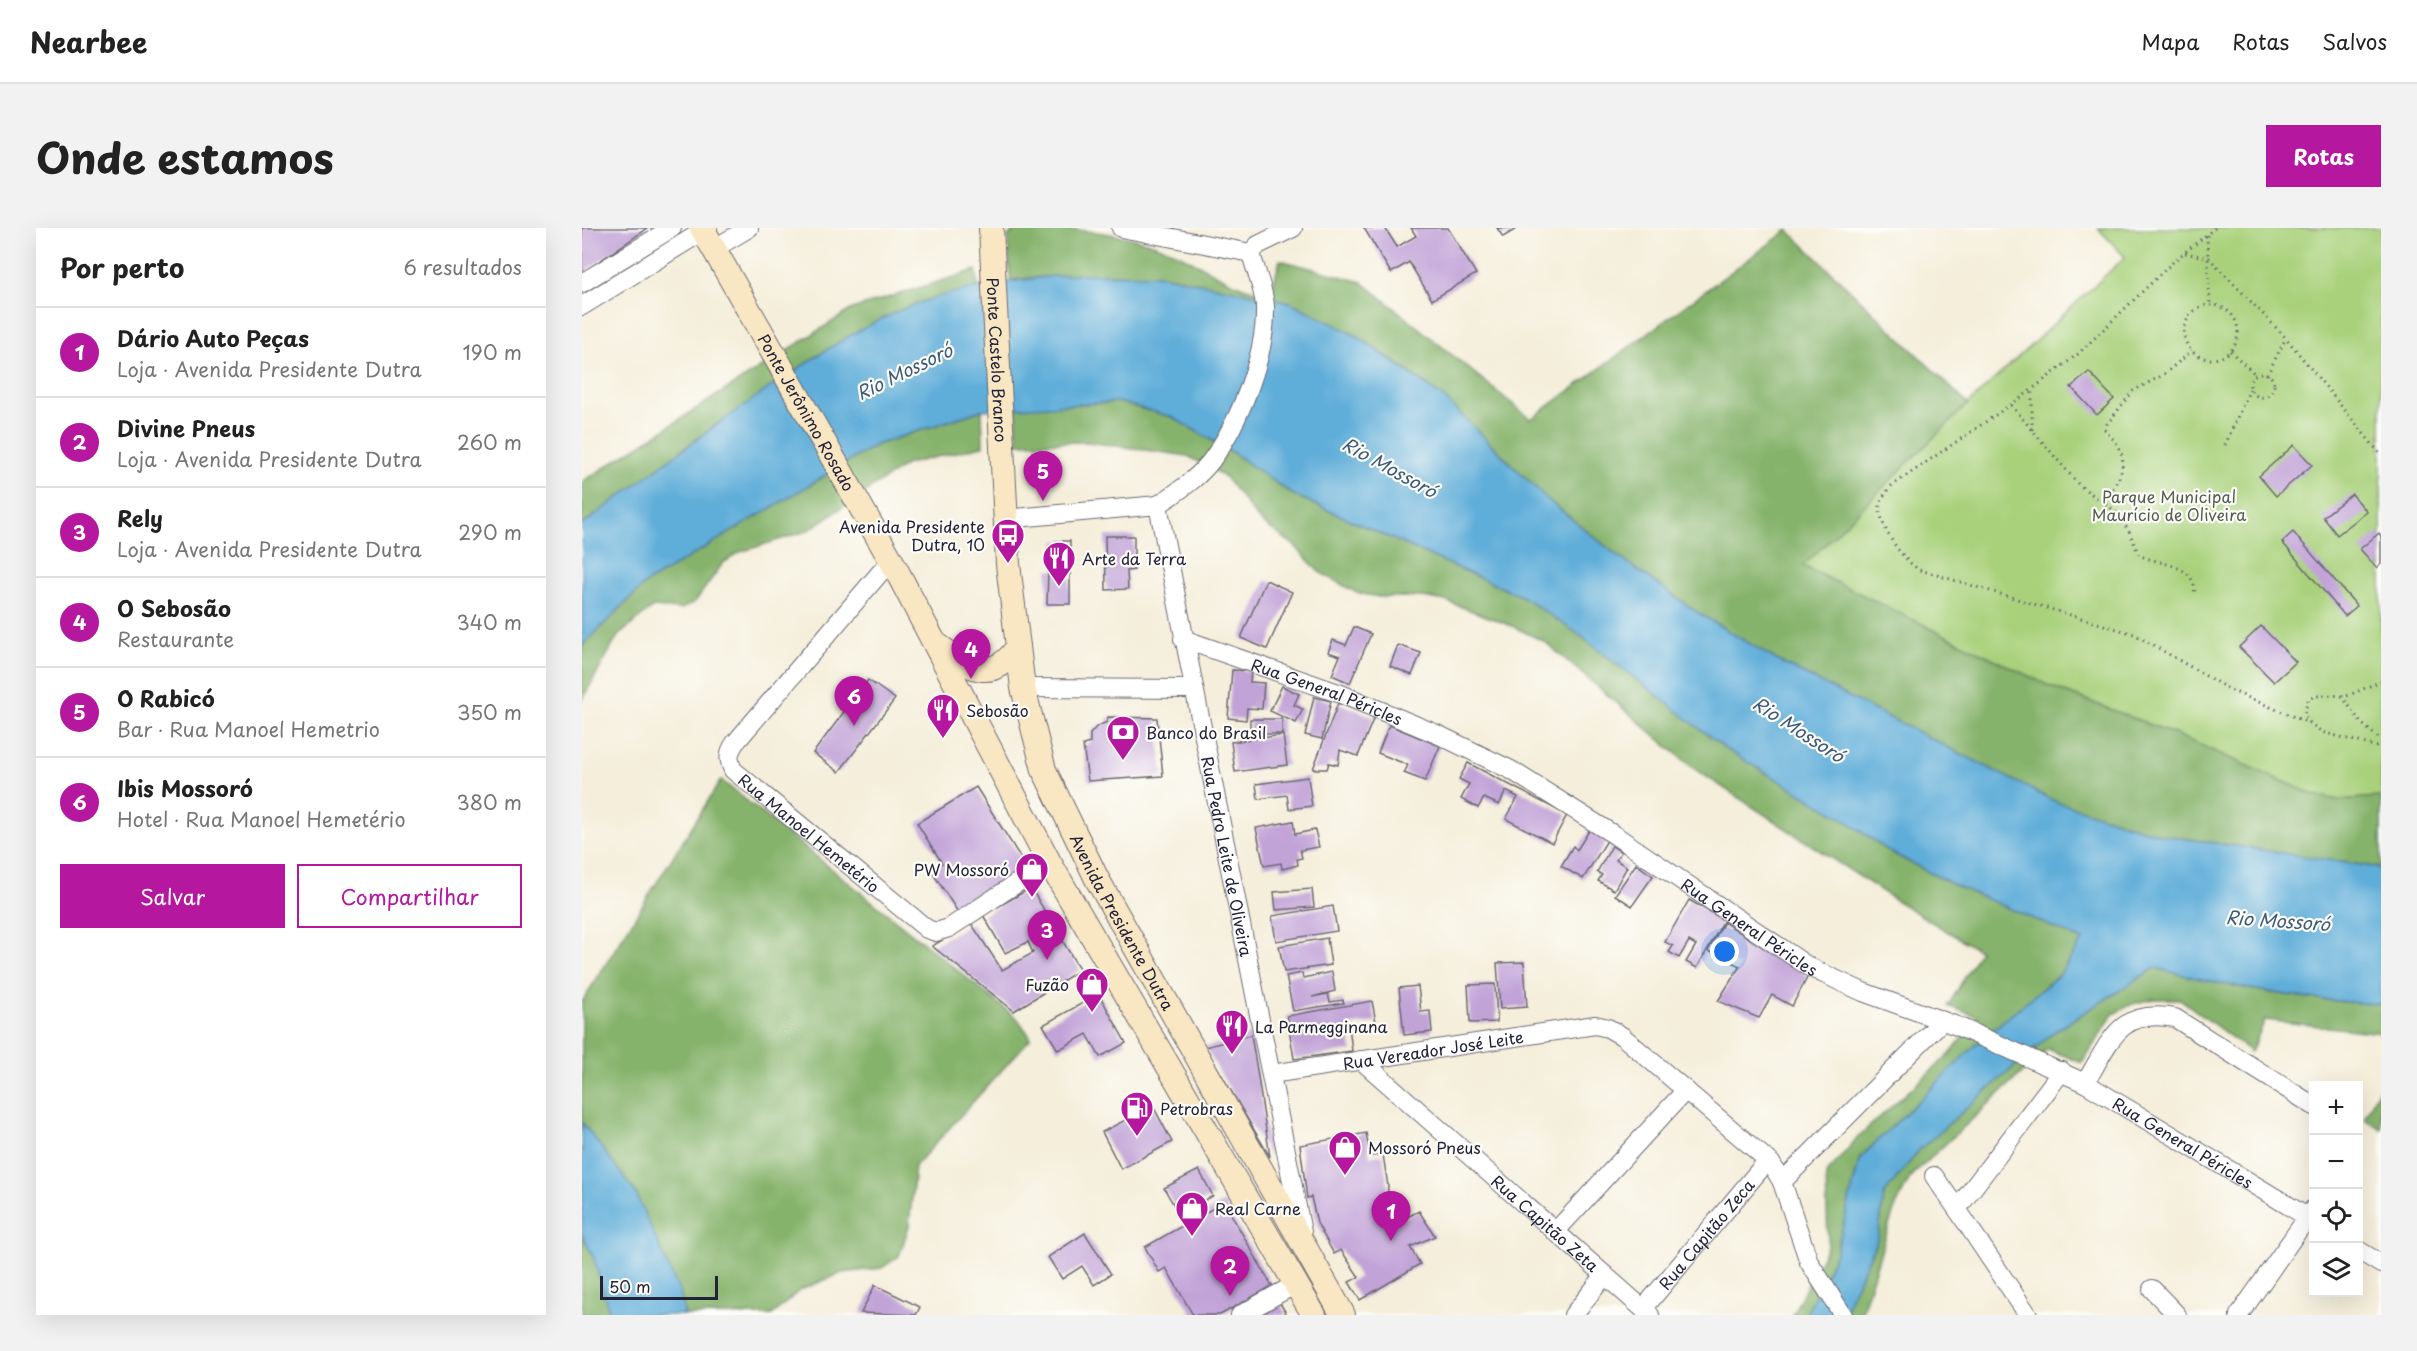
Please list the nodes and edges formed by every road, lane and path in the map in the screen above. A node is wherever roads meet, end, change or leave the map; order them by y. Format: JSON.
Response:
{"nodes":[{"id":1,"x":672,"y":228,"type":"edge"},
{"id":2,"x":749,"y":228,"type":"edge"},
{"id":3,"x":991,"y":228,"type":"edge"},
{"id":4,"x":1121,"y":228,"type":"edge"},
{"id":5,"x":1293,"y":228,"type":"edge"},
{"id":6,"x":2215,"y":228,"type":"edge"},
{"id":7,"x":707,"y":234,"type":"edge"},
{"id":8,"x":2206,"y":235,"type":"junction"},
{"id":9,"x":1251,"y":252,"type":"junction"},
{"id":10,"x":2185,"y":252,"type":"junction"},
{"id":11,"x":2209,"y":258,"type":"junction"},
{"id":12,"x":582,"y":283,"type":"edge"},
{"id":13,"x":2210,"y":305,"type":"junction"},
{"id":14,"x":582,"y":306,"type":"edge"},
{"id":15,"x":2286,"y":338,"type":"junction"},
{"id":16,"x":2192,"y":351,"type":"junction"},
{"id":17,"x":2230,"y":351,"type":"junction"},
{"id":18,"x":2255,"y":375,"type":"junction"},
{"id":19,"x":2267,"y":375,"type":"junction"},
{"id":20,"x":2250,"y":389,"type":"junction"},
{"id":21,"x":2032,"y":390,"type":"junction"},
{"id":22,"x":2011,"y":405,"type":"junction"},
{"id":23,"x":2032,"y":430,"type":"junction"},
{"id":24,"x":2225,"y":445,"type":"dead end"},
{"id":25,"x":2381,"y":455,"type":"edge"},
{"id":26,"x":1003,"y":493,"type":"joint"},
{"id":27,"x":2102,"y":502,"type":"junction"},
{"id":28,"x":1158,"y":506,"type":"junction"},
{"id":29,"x":1005,"y":519,"type":"junction"},
{"id":30,"x":877,"y":534,"type":"joint"},
{"id":31,"x":891,"y":560,"type":"junction"},
{"id":32,"x":2194,"y":596,"type":"dead end"},
{"id":33,"x":1183,"y":639,"type":"junction"},
{"id":34,"x":934,"y":643,"type":"junction"},
{"id":35,"x":1018,"y":647,"type":"junction"},
{"id":36,"x":2381,"y":681,"type":"edge"},
{"id":37,"x":1023,"y":688,"type":"junction"},
{"id":38,"x":1192,"y":689,"type":"junction"},
{"id":39,"x":2342,"y":696,"type":"junction"},
{"id":40,"x":2311,"y":724,"type":"junction"},
{"id":41,"x":2381,"y":740,"type":"edge"},
{"id":42,"x":2381,"y":748,"type":"edge"},
{"id":43,"x":1049,"y":862,"type":"junction"},
{"id":44,"x":1097,"y":879,"type":"junction"},
{"id":45,"x":1069,"y":896,"type":"junction"},
{"id":46,"x":1949,"y":1024,"type":"junction"},
{"id":47,"x":1361,"y":1060,"type":"junction"},
{"id":48,"x":2062,"y":1071,"type":"junction"},
{"id":49,"x":1271,"y":1074,"type":"junction"},
{"id":50,"x":2085,"y":1083,"type":"junction"},
{"id":51,"x":1686,"y":1090,"type":"junction"},
{"id":52,"x":2309,"y":1103,"type":"edge"},
{"id":53,"x":1768,"y":1160,"type":"junction"},
{"id":54,"x":1934,"y":1176,"type":"dead end"},
{"id":55,"x":1782,"y":1182,"type":"junction"},
{"id":56,"x":1957,"y":1209,"type":"junction"},
{"id":57,"x":2309,"y":1214,"type":"edge"},
{"id":58,"x":2309,"y":1220,"type":"edge"},
{"id":59,"x":1555,"y":1232,"type":"junction"},
{"id":60,"x":1304,"y":1246,"type":"junction"},
{"id":61,"x":2363,"y":1253,"type":"edge"},
{"id":62,"x":2381,"y":1264,"type":"edge"},
{"id":63,"x":1605,"y":1275,"type":"junction"},
{"id":64,"x":1296,"y":1284,"type":"junction"},
{"id":65,"x":2152,"y":1289,"type":"dead end"},
{"id":66,"x":1646,"y":1312,"type":"edge"},
{"id":67,"x":1240,"y":1315,"type":"edge"},
{"id":68,"x":1314,"y":1315,"type":"edge"},
{"id":69,"x":1343,"y":1315,"type":"edge"},
{"id":70,"x":1573,"y":1315,"type":"edge"},
{"id":71,"x":1843,"y":1315,"type":"edge"},
{"id":72,"x":2028,"y":1315,"type":"edge"},
{"id":73,"x":2177,"y":1315,"type":"edge"},
{"id":74,"x":2239,"y":1315,"type":"edge"}],
"edges":[{"from":1,"to":12,"type":"street"},
{"from":2,"to":7,"type":"street"},
{"from":3,"to":26,"type":"main road","name":"Ponte Castelo Branco"},
{"from":4,"to":9,"type":"street"},
{"from":5,"to":9,"type":"street"},
{"from":6,"to":8,"type":"path"},
{"from":7,"to":14,"type":"street"},
{"from":7,"to":30,"type":"main road","name":"Ponte Jerônimo Rosado"},
{"from":8,"to":10,"type":"path"},
{"from":8,"to":11,"type":"path"},
{"from":9,"to":28,"type":"street"},
{"from":10,"to":11,"type":"path"},
{"from":10,"to":21,"type":"path"},
{"from":11,"to":13,"type":"path"},
{"from":11,"to":15,"type":"path"},
{"from":13,"to":16,"type":"path"},
{"from":13,"to":17,"type":"path"},
{"from":15,"to":19,"type":"path"},
{"from":15,"to":25,"type":"path"},
{"from":16,"to":17,"type":"path"},
{"from":16,"to":27,"type":"path"},
{"from":17,"to":18,"type":"path"},
{"from":18,"to":19,"type":"path"},
{"from":18,"to":20,"type":"path"},
{"from":19,"to":20,"type":"path"},
{"from":20,"to":24,"type":"path"},
{"from":21,"to":22,"type":"path"},
{"from":21,"to":23,"type":"path"},
{"from":22,"to":23,"type":"path"},
{"from":22,"to":40,"type":"path"},
{"from":23,"to":27,"type":"path"},
{"from":26,"to":29,"type":"main road","name":"Avenida Presidente Dutra"},
{"from":27,"to":32,"type":"path"},
{"from":28,"to":29,"type":"street"},
{"from":28,"to":33,"type":"street","name":"Rua Pedro Leite de Oliveira"},
{"from":29,"to":35,"type":"main road","name":"Avenida Presidente Dutra"},
{"from":30,"to":31,"type":"main road","name":"Avenida Presidente Dutra"},
{"from":31,"to":34,"type":"main road","name":"Avenida Presidente Dutra"},
{"from":31,"to":43,"type":"street","name":"Rua Manoel Hemetério"},
{"from":33,"to":38,"type":"street","name":"Rua Pedro Leite de Oliveira"},
{"from":33,"to":46,"type":"street","name":"Rua General Péricles"},
{"from":34,"to":35,"type":"main road"},
{"from":34,"to":43,"type":"main road","name":"Avenida Presidente Dutra"},
{"from":35,"to":37,"type":"main road","name":"Avenida Presidente Dutra"},
{"from":36,"to":39,"type":"path"},
{"from":37,"to":38,"type":"street"},
{"from":37,"to":44,"type":"main road","name":"Avenida Presidente Dutra"},
{"from":38,"to":49,"type":"street","name":"Rua Pedro Leite de Oliveira"},
{"from":39,"to":40,"type":"path"},
{"from":39,"to":41,"type":"path"},
{"from":40,"to":42,"type":"path"},
{"from":43,"to":45,"type":"main road","name":"Avenida Presidente Dutra"},
{"from":44,"to":45,"type":"main road"},
{"from":44,"to":60,"type":"main road","name":"Avenida Presidente Dutra"},
{"from":45,"to":64,"type":"main road","name":"Avenida Presidente Dutra"},
{"from":46,"to":48,"type":"street","name":"Rua General Péricles"},
{"from":46,"to":55,"type":"street"},
{"from":47,"to":49,"type":"street","name":"Rua Vereador José Leite"},
{"from":47,"to":51,"type":"street","name":"Rua Vereador José Leite"},
{"from":47,"to":59,"type":"street","name":"Rua Capitão Zeta"},
{"from":48,"to":50,"type":"street","name":"Rua General Péricles"},
{"from":48,"to":56,"type":"street"},
{"from":49,"to":60,"type":"street","name":"Rua Pedro Leite de Oliveira"},
{"from":50,"to":52,"type":"street"},
{"from":50,"to":57,"type":"street","name":"Rua General Péricles"},
{"from":51,"to":53,"type":"street"},
{"from":51,"to":59,"type":"street"},
{"from":53,"to":55,"type":"street"},
{"from":53,"to":66,"type":"street","name":"Rua Capitão Zeca"},
{"from":54,"to":56,"type":"street"},
{"from":55,"to":71,"type":"street"},
{"from":56,"to":72,"type":"street"},
{"from":58,"to":74,"type":"street"},
{"from":59,"to":63,"type":"street","name":"Rua Capitão Zeta"},
{"from":60,"to":69,"type":"main road","name":"Avenida Presidente Dutra"},
{"from":61,"to":62,"type":"street"},
{"from":63,"to":66,"type":"street","name":"Rua Capitão Zeta"},
{"from":63,"to":70,"type":"street"},
{"from":64,"to":67,"type":"street"},
{"from":64,"to":68,"type":"main road","name":"Avenida Presidente Dutra"},
{"from":65,"to":73,"type":"street"}]}
